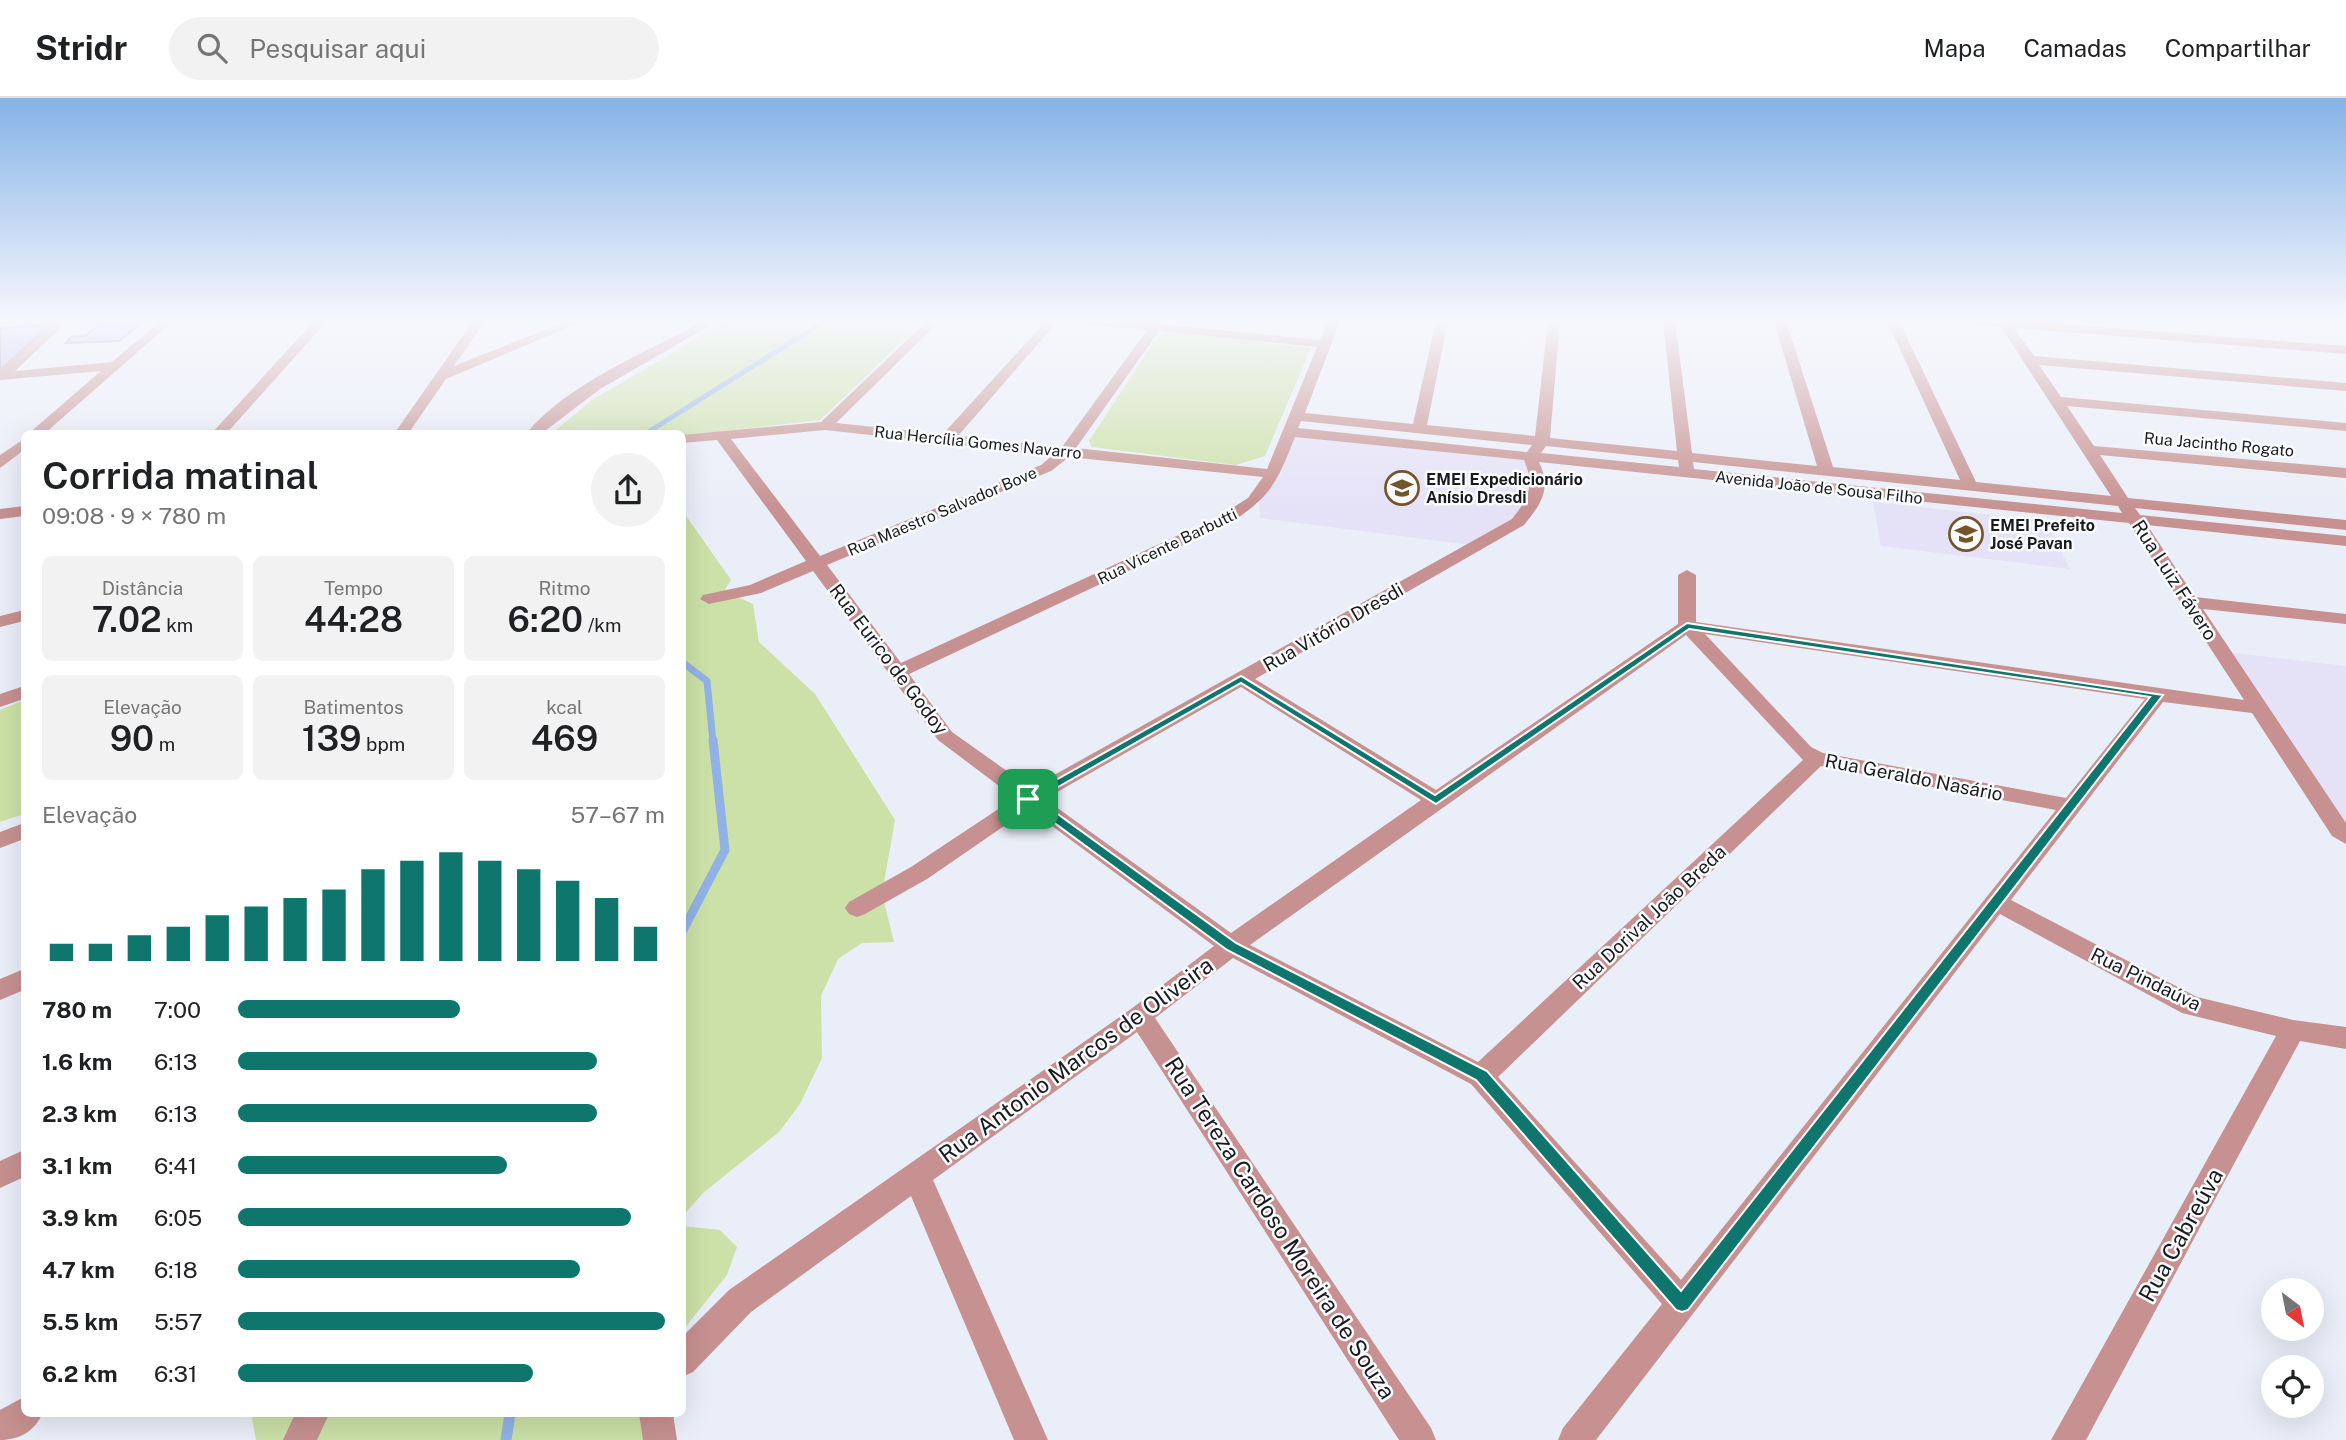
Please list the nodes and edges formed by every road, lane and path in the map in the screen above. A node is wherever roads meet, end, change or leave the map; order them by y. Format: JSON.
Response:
{"nodes":[{"id":1,"x":96,"y":384,"type":"edge"},
{"id":2,"x":264,"y":384,"type":"edge"},
{"id":3,"x":437,"y":384,"type":"edge"},
{"id":4,"x":602,"y":384,"type":"edge"},
{"id":5,"x":869,"y":384,"type":"edge"},
{"id":6,"x":996,"y":384,"type":"edge"},
{"id":7,"x":1115,"y":384,"type":"edge"},
{"id":8,"x":1310,"y":384,"type":"edge"},
{"id":9,"x":1429,"y":384,"type":"edge"},
{"id":10,"x":1545,"y":384,"type":"edge"},
{"id":11,"x":1676,"y":384,"type":"edge"},
{"id":12,"x":1799,"y":384,"type":"edge"},
{"id":13,"x":1923,"y":384,"type":"edge"},
{"id":14,"x":2045,"y":384,"type":"edge"},
{"id":15,"x":2306,"y":384,"type":"edge"},
{"id":16,"x":2346,"y":387,"type":"edge"},
{"id":17,"x":2056,"y":401,"type":"junction"},
{"id":18,"x":1294,"y":424,"type":"junction"},
{"id":19,"x":825,"y":426,"type":"junction"},
{"id":20,"x":2346,"y":427,"type":"edge"},
{"id":21,"x":1419,"y":429,"type":"junction"},
{"id":22,"x":40,"y":430,"type":"edge"},
{"id":23,"x":222,"y":430,"type":"edge"},
{"id":24,"x":404,"y":430,"type":"edge"},
{"id":25,"x":537,"y":430,"type":"edge"},
{"id":26,"x":721,"y":435,"type":"junction"},
{"id":27,"x":686,"y":439,"type":"edge"},
{"id":28,"x":947,"y":439,"type":"junction"},
{"id":29,"x":21,"y":446,"type":"edge"},
{"id":30,"x":1536,"y":450,"type":"junction"},
{"id":31,"x":2089,"y":450,"type":"junction"},
{"id":32,"x":1067,"y":451,"type":"junction"},
{"id":33,"x":0,"y":463,"type":"edge"},
{"id":34,"x":1686,"y":465,"type":"junction"},
{"id":35,"x":1827,"y":472,"type":"junction"},
{"id":36,"x":2346,"y":473,"type":"edge"},
{"id":37,"x":1272,"y":474,"type":"junction"},
{"id":38,"x":1971,"y":487,"type":"junction"},
{"id":39,"x":2124,"y":503,"type":"junction"},
{"id":40,"x":21,"y":511,"type":"edge"},
{"id":41,"x":0,"y":514,"type":"edge"},
{"id":42,"x":2135,"y":520,"type":"junction"},
{"id":43,"x":2346,"y":525,"type":"edge"},
{"id":44,"x":2346,"y":541,"type":"edge"},
{"id":45,"x":818,"y":563,"type":"junction"},
{"id":46,"x":1687,"y":575,"type":"dead end"},
{"id":47,"x":709,"y":598,"type":"dead end"},
{"id":48,"x":2189,"y":602,"type":"junction"},
{"id":49,"x":21,"y":616,"type":"edge"},
{"id":50,"x":2346,"y":619,"type":"edge"},
{"id":51,"x":0,"y":622,"type":"edge"},
{"id":52,"x":1687,"y":626,"type":"junction"},
{"id":53,"x":898,"y":672,"type":"junction"},
{"id":54,"x":1241,"y":679,"type":"junction"},
{"id":55,"x":21,"y":693,"type":"edge"},
{"id":56,"x":2158,"y":695,"type":"junction"},
{"id":57,"x":0,"y":701,"type":"edge"},
{"id":58,"x":2259,"y":708,"type":"junction"},
{"id":59,"x":1817,"y":759,"type":"junction"},
{"id":60,"x":1028,"y":799,"type":"junction"},
{"id":61,"x":1436,"y":800,"type":"junction"},
{"id":62,"x":2071,"y":806,"type":"junction"},
{"id":63,"x":21,"y":832,"type":"edge"},
{"id":64,"x":2346,"y":836,"type":"edge"},
{"id":65,"x":0,"y":840,"type":"edge"},
{"id":66,"x":1996,"y":902,"type":"junction"},
{"id":67,"x":857,"y":908,"type":"dead end"},
{"id":68,"x":1231,"y":946,"type":"junction"},
{"id":69,"x":21,"y":980,"type":"edge"},
{"id":70,"x":0,"y":990,"type":"edge"},
{"id":71,"x":1140,"y":1016,"type":"junction"},
{"id":72,"x":2293,"y":1030,"type":"junction"},
{"id":73,"x":2346,"y":1038,"type":"edge"},
{"id":74,"x":1481,"y":1076,"type":"junction"},
{"id":75,"x":21,"y":1164,"type":"edge"},
{"id":76,"x":0,"y":1175,"type":"edge"},
{"id":77,"x":916,"y":1175,"type":"junction"},
{"id":78,"x":1682,"y":1304,"type":"junction"},
{"id":79,"x":686,"y":1358,"type":"edge"},
{"id":80,"x":21,"y":1416,"type":"edge"},
{"id":81,"x":311,"y":1417,"type":"edge"},
{"id":82,"x":656,"y":1417,"type":"edge"},
{"id":83,"x":0,"y":1429,"type":"edge"},
{"id":84,"x":300,"y":1440,"type":"edge"},
{"id":85,"x":660,"y":1440,"type":"edge"},
{"id":86,"x":1031,"y":1440,"type":"edge"},
{"id":87,"x":1419,"y":1440,"type":"edge"},
{"id":88,"x":1575,"y":1440,"type":"edge"},
{"id":89,"x":2068,"y":1440,"type":"edge"}],
"edges":[{"from":1,"to":22,"type":"street"},
{"from":2,"to":23,"type":"street"},
{"from":3,"to":24,"type":"street"},
{"from":4,"to":25,"type":"street"},
{"from":5,"to":19,"type":"street"},
{"from":6,"to":28,"type":"street"},
{"from":7,"to":32,"type":"street","name":"Rua Maestro Salvador Bove"},
{"from":8,"to":18,"type":"street","name":"Rua Vicente Barbutti"},
{"from":9,"to":21,"type":"street"},
{"from":10,"to":30,"type":"street","name":"Rua Vitório Dresdi"},
{"from":11,"to":34,"type":"street"},
{"from":12,"to":35,"type":"street"},
{"from":13,"to":38,"type":"street"},
{"from":14,"to":17,"type":"street","name":"Rua Luiz Fávero"},
{"from":15,"to":16,"type":"street"},
{"from":17,"to":20,"type":"street"},
{"from":17,"to":31,"type":"street","name":"Rua Luiz Fávero"},
{"from":18,"to":21,"type":"street","name":"Avenida João de Sousa Filho"},
{"from":18,"to":30,"type":"street","name":"Avenida João de Sousa Filho"},
{"from":18,"to":37,"type":"street","name":"Rua Vicente Barbutti"},
{"from":19,"to":26,"type":"street","name":"Rua Hercília Gomes Navarro"},
{"from":19,"to":28,"type":"street","name":"Rua Hercília Gomes Navarro"},
{"from":21,"to":30,"type":"street","name":"Avenida João de Sousa Filho"},
{"from":26,"to":27,"type":"street","name":"Rua Hercília Gomes Navarro"},
{"from":26,"to":45,"type":"street","name":"Rua Eurico de Godoy"},
{"from":28,"to":32,"type":"street","name":"Rua Hercília Gomes Navarro"},
{"from":29,"to":33,"type":"street"},
{"from":30,"to":34,"type":"street","name":"Avenida João de Sousa Filho"},
{"from":30,"to":54,"type":"street","name":"Rua Vitório Dresdi"},
{"from":31,"to":36,"type":"street","name":"Rua Jacintho Rogato"},
{"from":31,"to":39,"type":"street","name":"Rua Luiz Fávero"},
{"from":32,"to":37,"type":"street","name":"Rua Hercília Gomes Navarro"},
{"from":32,"to":45,"type":"street","name":"Rua Maestro Salvador Bove"},
{"from":34,"to":35,"type":"street","name":"Avenida João de Sousa Filho"},
{"from":34,"to":42,"type":"street","name":"Avenida João de Sousa Filho"},
{"from":35,"to":38,"type":"street","name":"Avenida João de Sousa Filho"},
{"from":37,"to":53,"type":"street","name":"Rua Vicente Barbutti"},
{"from":38,"to":39,"type":"street","name":"Avenida João de Sousa Filho"},
{"from":39,"to":42,"type":"street","name":"Rua Luiz Fávero"},
{"from":39,"to":43,"type":"street","name":"Avenida João de Sousa Filho"},
{"from":40,"to":41,"type":"street"},
{"from":42,"to":44,"type":"street","name":"Avenida João de Sousa Filho"},
{"from":42,"to":48,"type":"street","name":"Rua Luiz Fávero"},
{"from":45,"to":47,"type":"street","name":"Rua Maestro Salvador Bove"},
{"from":45,"to":53,"type":"street","name":"Rua Eurico de Godoy"},
{"from":46,"to":52,"type":"street"},
{"from":48,"to":50,"type":"street"},
{"from":48,"to":58,"type":"street","name":"Rua Luiz Fávero"},
{"from":49,"to":51,"type":"street"},
{"from":52,"to":56,"type":"street"},
{"from":52,"to":59,"type":"street","name":"Rua Geraldo Nasário"},
{"from":52,"to":61,"type":"street","name":"Rua Antonio Marcos de Oliveira"},
{"from":53,"to":60,"type":"street","name":"Rua Eurico de Godoy"},
{"from":54,"to":60,"type":"street","name":"Rua Vitório Dresdi"},
{"from":54,"to":61,"type":"street"},
{"from":55,"to":57,"type":"street"},
{"from":56,"to":58,"type":"street"},
{"from":56,"to":62,"type":"street"},
{"from":58,"to":64,"type":"street","name":"Rua Luiz Fávero"},
{"from":59,"to":62,"type":"street","name":"Rua Geraldo Nasário"},
{"from":59,"to":74,"type":"street","name":"Rua Dorival João Breda"},
{"from":60,"to":67,"type":"street","name":"Rua Vitório Dresdi"},
{"from":60,"to":68,"type":"street","name":"Rua Eurico de Godoy"},
{"from":61,"to":68,"type":"street","name":"Rua Antonio Marcos de Oliveira"},
{"from":62,"to":66,"type":"street"},
{"from":63,"to":65,"type":"street"},
{"from":66,"to":72,"type":"street","name":"Rua Pindaúva"},
{"from":66,"to":78,"type":"street"},
{"from":68,"to":71,"type":"street","name":"Rua Antonio Marcos de Oliveira"},
{"from":68,"to":74,"type":"street","name":"Rua Eurico de Godoy"},
{"from":69,"to":70,"type":"street"},
{"from":71,"to":77,"type":"street","name":"Rua Antonio Marcos de Oliveira"},
{"from":71,"to":87,"type":"street","name":"Rua Tereza Cardoso Moreira de Souza"},
{"from":72,"to":73,"type":"street","name":"Rua Pindaúva"},
{"from":72,"to":89,"type":"street","name":"Rua Cabreúva"},
{"from":74,"to":78,"type":"street","name":"Rua Eurico de Godoy"},
{"from":75,"to":76,"type":"street"},
{"from":77,"to":79,"type":"street","name":"Rua Antonio Marcos de Oliveira"},
{"from":77,"to":86,"type":"street"},
{"from":78,"to":88,"type":"street"},
{"from":80,"to":83,"type":"street"},
{"from":81,"to":84,"type":"street"},
{"from":82,"to":85,"type":"street"}]}
